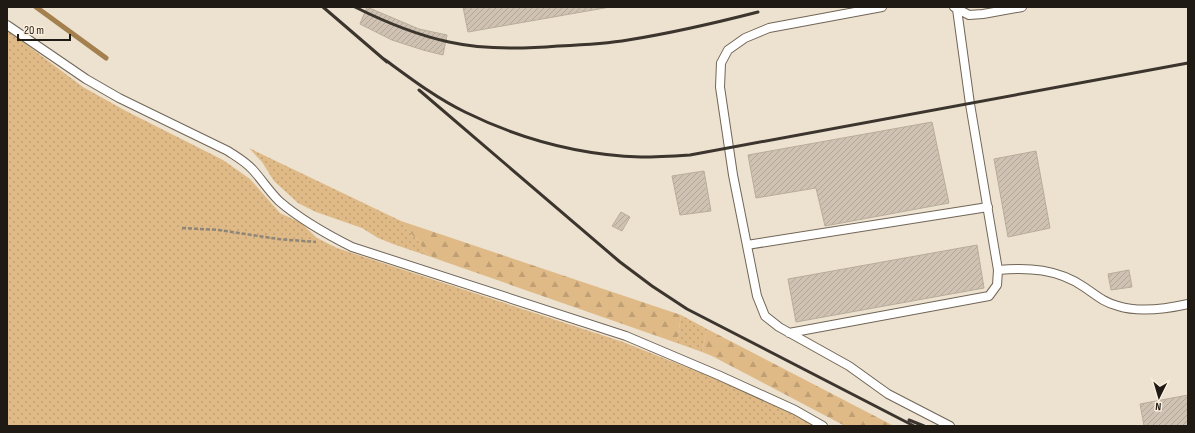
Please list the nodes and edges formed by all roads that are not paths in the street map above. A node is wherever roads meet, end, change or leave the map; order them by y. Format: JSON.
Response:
{"nodes":[{"id":1,"x":882,"y":7,"type":"edge"},
{"id":2,"x":1022,"y":7,"type":"edge"},
{"id":3,"x":955,"y":8,"type":"edge"},
{"id":4,"x":7,"y":24,"type":"edge"},
{"id":5,"x":988,"y":207,"type":"junction"},
{"id":6,"x":747,"y":245,"type":"junction"},
{"id":7,"x":998,"y":270,"type":"junction"},
{"id":8,"x":1188,"y":304,"type":"edge"},
{"id":9,"x":789,"y":333,"type":"junction"},
{"id":10,"x":823,"y":426,"type":"edge"},
{"id":11,"x":950,"y":426,"type":"edge"}],
"edges":[{"from":1,"to":6,"type":"lane"},
{"from":2,"to":3,"type":"lane"},
{"from":3,"to":5,"type":"lane"},
{"from":4,"to":10,"type":"lane"},
{"from":5,"to":6,"type":"lane"},
{"from":5,"to":7,"type":"lane"},
{"from":6,"to":9,"type":"lane"},
{"from":7,"to":8,"type":"lane"},
{"from":7,"to":9,"type":"lane"},
{"from":9,"to":11,"type":"lane"}]}
